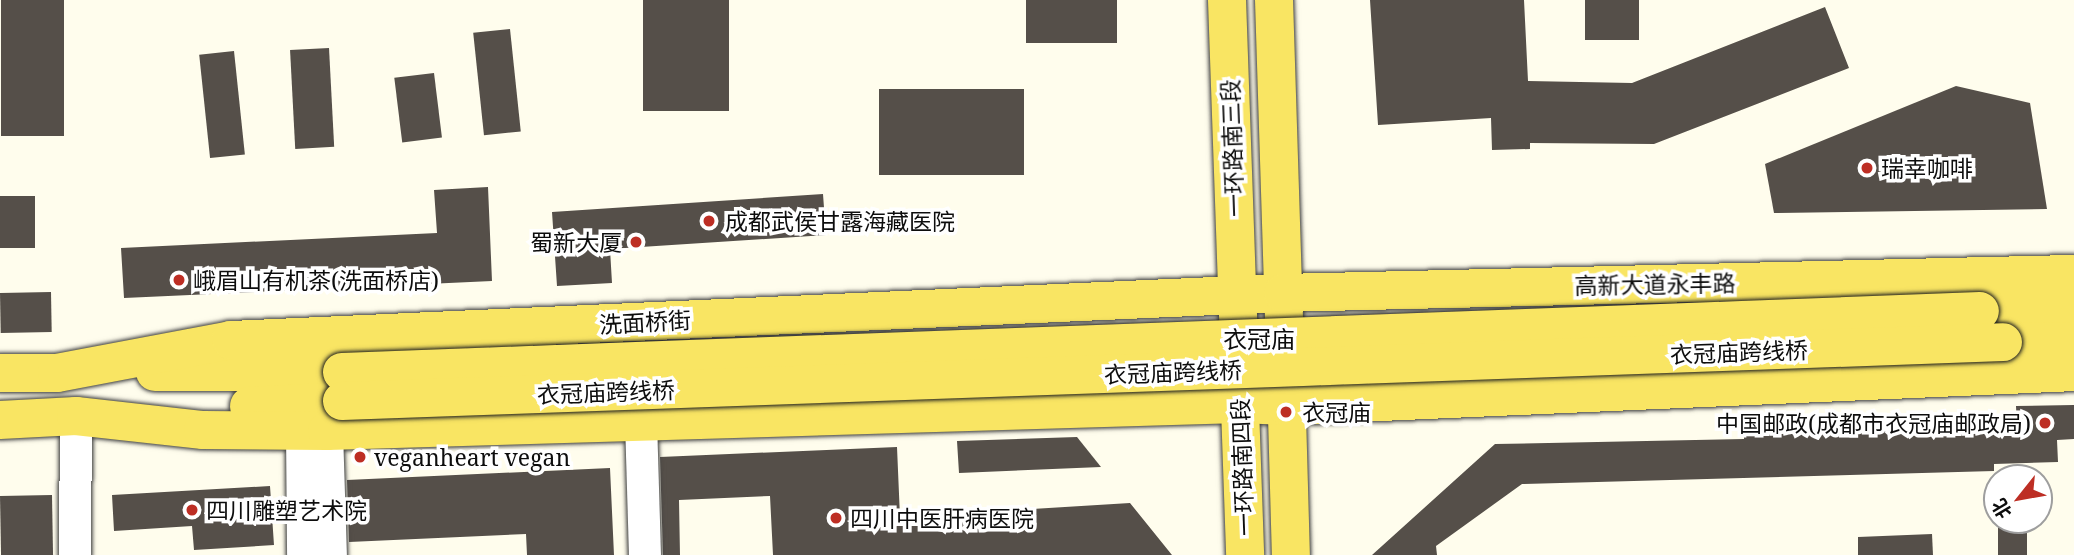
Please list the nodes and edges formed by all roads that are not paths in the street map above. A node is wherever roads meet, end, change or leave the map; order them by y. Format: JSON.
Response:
{"nodes":[{"id":1,"x":1227,"y":0,"type":"edge"},
{"id":2,"x":1274,"y":0,"type":"edge"},
{"id":3,"x":2074,"y":274,"type":"edge"},
{"id":4,"x":1283,"y":293,"type":"junction"},
{"id":5,"x":1237,"y":296,"type":"junction"},
{"id":6,"x":2074,"y":304,"type":"edge"},
{"id":7,"x":2074,"y":341,"type":"edge"},
{"id":8,"x":2074,"y":372,"type":"edge"},
{"id":9,"x":0,"y":373,"type":"edge"},
{"id":10,"x":57,"y":373,"type":"junction"},
{"id":11,"x":1240,"y":404,"type":"junction"},
{"id":12,"x":1287,"y":406,"type":"junction"},
{"id":13,"x":328,"y":409,"type":"junction"},
{"id":14,"x":76,"y":416,"type":"junction"},
{"id":15,"x":0,"y":420,"type":"edge"},
{"id":16,"x":641,"y":421,"type":"junction"},
{"id":17,"x":75,"y":555,"type":"edge"},
{"id":18,"x":303,"y":555,"type":"edge"},
{"id":19,"x":331,"y":555,"type":"edge"},
{"id":20,"x":645,"y":555,"type":"edge"},
{"id":21,"x":1245,"y":555,"type":"edge"},
{"id":22,"x":1291,"y":555,"type":"edge"}],
"edges":[{"from":1,"to":5,"type":"main road","name":"一环路南三段"},
{"from":2,"to":4,"type":"main road","name":"一环路南三段"},
{"from":3,"to":4,"type":"main road","name":"高新大道永丰路"},
{"from":4,"to":5,"type":"main road","name":"高新大道永丰路"},
{"from":4,"to":12,"type":"main road","name":"一环路南四段"},
{"from":5,"to":10,"type":"main road","name":"洗面桥街"},
{"from":5,"to":11,"type":"main road","name":"一环路南四段"},
{"from":6,"to":13,"type":"main road","name":"衣冠庙跨线桥","bridge":true},
{"from":7,"to":13,"type":"main road","name":"衣冠庙跨线桥","bridge":true},
{"from":8,"to":12,"type":"main road"},
{"from":9,"to":10,"type":"main road","name":"洗面桥街"},
{"from":10,"to":13,"type":"main road","name":"洗面桥街"},
{"from":11,"to":12,"type":"main road"},
{"from":11,"to":16,"type":"main road","name":"洗面桥街"},
{"from":11,"to":21,"type":"main road","name":"一环路南四段"},
{"from":12,"to":22,"type":"main road","name":"一环路南四段"},
{"from":13,"to":14,"type":"main road","name":"洗面桥街"},
{"from":13,"to":16,"type":"main road","name":"洗面桥街"},
{"from":13,"to":18,"type":"street"},
{"from":13,"to":19,"type":"street"},
{"from":14,"to":15,"type":"main road","name":"洗面桥街"},
{"from":14,"to":17,"type":"street"},
{"from":16,"to":20,"type":"street"}]}
